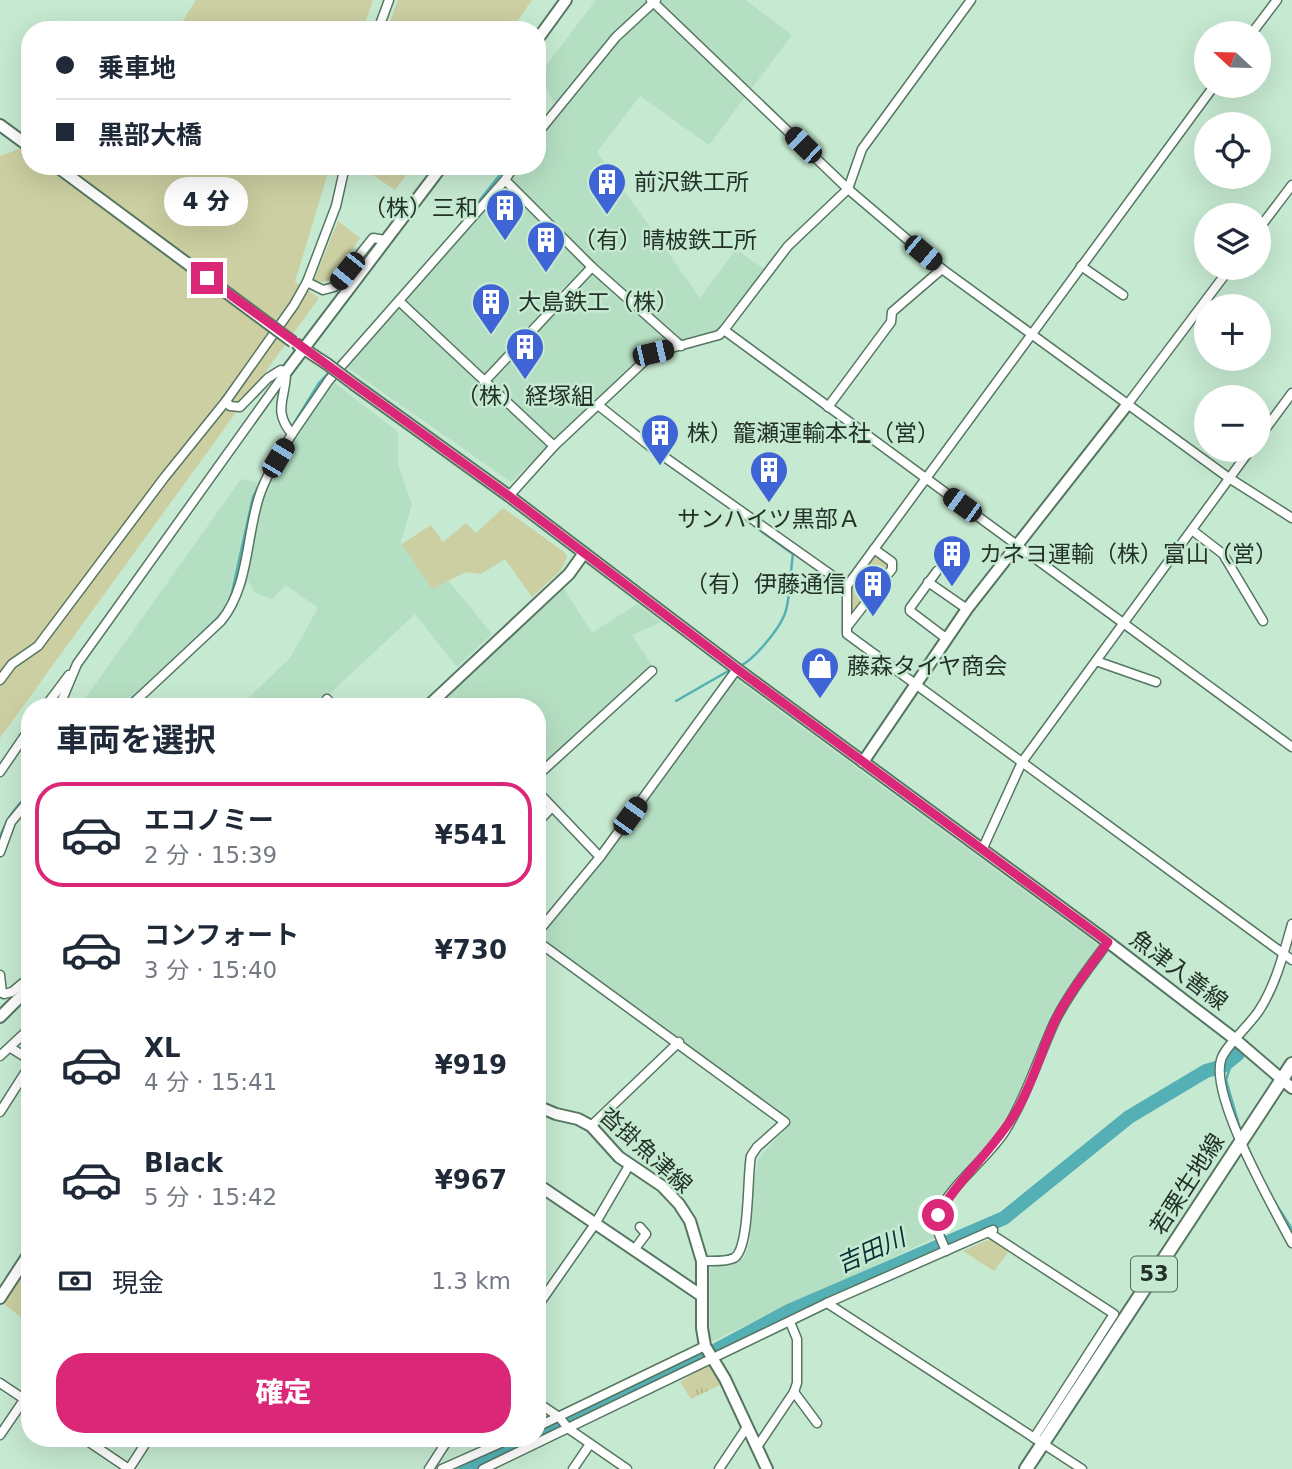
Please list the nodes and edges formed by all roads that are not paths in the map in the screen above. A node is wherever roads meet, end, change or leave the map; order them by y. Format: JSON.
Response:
{"nodes":[{"id":1,"x":389,"y":0,"type":"edge"},
{"id":2,"x":566,"y":0,"type":"edge"},
{"id":3,"x":971,"y":0,"type":"edge"},
{"id":4,"x":1277,"y":0,"type":"edge"},
{"id":5,"x":653,"y":1,"type":"edge"},
{"id":6,"x":381,"y":21,"type":"edge"},
{"id":7,"x":1261,"y":21,"type":"edge"},
{"id":8,"x":546,"y":28,"type":"edge"},
{"id":9,"x":1205,"y":98,"type":"edge"},
{"id":10,"x":546,"y":123,"type":"edge"},
{"id":11,"x":0,"y":125,"type":"edge"},
{"id":12,"x":21,"y":140,"type":"edge"},
{"id":13,"x":68,"y":175,"type":"edge"},
{"id":14,"x":343,"y":175,"type":"edge"},
{"id":15,"x":435,"y":175,"type":"edge"},
{"id":16,"x":508,"y":175,"type":"edge"},
{"id":17,"x":505,"y":180,"type":"junction"},
{"id":18,"x":1292,"y":185,"type":"edge"},
{"id":19,"x":848,"y":189,"type":"junction"},
{"id":20,"x":1271,"y":213,"type":"edge"},
{"id":21,"x":385,"y":240,"type":"junction"},
{"id":22,"x":593,"y":267,"type":"junction"},
{"id":23,"x":1081,"y":267,"type":"junction"},
{"id":24,"x":942,"y":269,"type":"junction"},
{"id":25,"x":1221,"y":280,"type":"edge"},
{"id":26,"x":307,"y":282,"type":"junction"},
{"id":27,"x":1123,"y":295,"type":"dead end"},
{"id":28,"x":399,"y":301,"type":"junction"},
{"id":29,"x":724,"y":330,"type":"junction"},
{"id":30,"x":1032,"y":333,"type":"junction"},
{"id":31,"x":681,"y":346,"type":"junction"},
{"id":32,"x":303,"y":349,"type":"junction"},
{"id":33,"x":286,"y":372,"type":"junction"},
{"id":34,"x":484,"y":382,"type":"junction"},
{"id":35,"x":1292,"y":393,"type":"edge"},
{"id":36,"x":226,"y":401,"type":"junction"},
{"id":37,"x":598,"y":405,"type":"junction"},
{"id":38,"x":1127,"y":405,"type":"junction"},
{"id":39,"x":828,"y":407,"type":"junction"},
{"id":40,"x":1271,"y":421,"type":"edge"},
{"id":41,"x":292,"y":434,"type":"junction"},
{"id":42,"x":554,"y":446,"type":"junction"},
{"id":43,"x":1241,"y":462,"type":"edge"},
{"id":44,"x":925,"y":478,"type":"junction"},
{"id":45,"x":1229,"y":478,"type":"junction"},
{"id":46,"x":509,"y":496,"type":"junction"},
{"id":47,"x":1292,"y":518,"type":"edge"},
{"id":48,"x":1192,"y":530,"type":"junction"},
{"id":49,"x":1018,"y":544,"type":"junction"},
{"id":50,"x":874,"y":549,"type":"junction"},
{"id":51,"x":584,"y":553,"type":"junction"},
{"id":52,"x":937,"y":571,"type":"dead end"},
{"id":53,"x":928,"y":582,"type":"junction"},
{"id":54,"x":847,"y":586,"type":"junction"},
{"id":55,"x":967,"y":609,"type":"junction"},
{"id":56,"x":1263,"y":621,"type":"dead end"},
{"id":57,"x":1124,"y":624,"type":"junction"},
{"id":58,"x":847,"y":627,"type":"junction"},
{"id":59,"x":947,"y":639,"type":"junction"},
{"id":60,"x":1096,"y":661,"type":"junction"},
{"id":61,"x":77,"y":664,"type":"junction"},
{"id":62,"x":737,"y":669,"type":"junction"},
{"id":63,"x":652,"y":671,"type":"dead end"},
{"id":64,"x":0,"y":680,"type":"edge"},
{"id":65,"x":1156,"y":682,"type":"dead end"},
{"id":66,"x":915,"y":683,"type":"junction"},
{"id":67,"x":52,"y":698,"type":"edge"},
{"id":68,"x":63,"y":698,"type":"edge"},
{"id":69,"x":139,"y":698,"type":"edge"},
{"id":70,"x":437,"y":698,"type":"edge"},
{"id":71,"x":21,"y":741,"type":"edge"},
{"id":72,"x":1292,"y":747,"type":"edge"},
{"id":73,"x":863,"y":762,"type":"junction"},
{"id":74,"x":1022,"y":762,"type":"junction"},
{"id":75,"x":546,"y":768,"type":"edge"},
{"id":76,"x":0,"y":772,"type":"edge"},
{"id":77,"x":546,"y":801,"type":"edge"},
{"id":78,"x":552,"y":807,"type":"junction"},
{"id":79,"x":21,"y":810,"type":"edge"},
{"id":80,"x":546,"y":813,"type":"edge"},
{"id":81,"x":982,"y":850,"type":"junction"},
{"id":82,"x":0,"y":852,"type":"edge"},
{"id":83,"x":600,"y":858,"type":"junction"},
{"id":84,"x":546,"y":922,"type":"edge"},
{"id":85,"x":1292,"y":924,"type":"edge"},
{"id":86,"x":1108,"y":942,"type":"junction"},
{"id":87,"x":546,"y":947,"type":"edge"},
{"id":88,"x":1283,"y":953,"type":"junction"},
{"id":89,"x":1292,"y":960,"type":"edge"},
{"id":90,"x":0,"y":975,"type":"edge"},
{"id":91,"x":21,"y":984,"type":"edge"},
{"id":92,"x":21,"y":995,"type":"edge"},
{"id":93,"x":0,"y":1017,"type":"edge"},
{"id":94,"x":21,"y":1037,"type":"edge"},
{"id":95,"x":1236,"y":1040,"type":"junction"},
{"id":96,"x":679,"y":1042,"type":"junction"},
{"id":97,"x":10,"y":1048,"type":"junction"},
{"id":98,"x":0,"y":1056,"type":"edge"},
{"id":99,"x":21,"y":1056,"type":"edge"},
{"id":100,"x":1292,"y":1064,"type":"edge"},
{"id":101,"x":21,"y":1077,"type":"edge"},
{"id":102,"x":1282,"y":1079,"type":"junction"},
{"id":103,"x":1292,"y":1088,"type":"edge"},
{"id":104,"x":546,"y":1110,"type":"edge"},
{"id":105,"x":0,"y":1112,"type":"edge"},
{"id":106,"x":591,"y":1126,"type":"junction"},
{"id":107,"x":1241,"y":1142,"type":"junction"},
{"id":108,"x":630,"y":1164,"type":"junction"},
{"id":109,"x":546,"y":1190,"type":"edge"},
{"id":110,"x":595,"y":1224,"type":"junction"},
{"id":111,"x":640,"y":1227,"type":"dead end"},
{"id":112,"x":1292,"y":1243,"type":"edge"},
{"id":113,"x":634,"y":1250,"type":"junction"},
{"id":114,"x":946,"y":1251,"type":"junction"},
{"id":115,"x":702,"y":1261,"type":"junction"},
{"id":116,"x":21,"y":1266,"type":"edge"},
{"id":117,"x":546,"y":1294,"type":"edge"},
{"id":118,"x":702,"y":1296,"type":"junction"},
{"id":119,"x":0,"y":1298,"type":"edge"},
{"id":120,"x":827,"y":1303,"type":"junction"},
{"id":121,"x":790,"y":1322,"type":"junction"},
{"id":122,"x":708,"y":1353,"type":"junction"},
{"id":123,"x":0,"y":1383,"type":"edge"},
{"id":124,"x":794,"y":1392,"type":"junction"},
{"id":125,"x":21,"y":1397,"type":"edge"},
{"id":126,"x":21,"y":1409,"type":"edge"},
{"id":127,"x":546,"y":1409,"type":"edge"},
{"id":128,"x":564,"y":1423,"type":"junction"},
{"id":129,"x":817,"y":1423,"type":"dead end"},
{"id":130,"x":546,"y":1426,"type":"edge"},
{"id":131,"x":747,"y":1427,"type":"junction"},
{"id":132,"x":546,"y":1433,"type":"edge"},
{"id":133,"x":0,"y":1435,"type":"edge"},
{"id":134,"x":1038,"y":1441,"type":"junction"},
{"id":135,"x":590,"y":1444,"type":"junction"},
{"id":136,"x":96,"y":1447,"type":"edge"},
{"id":137,"x":143,"y":1447,"type":"edge"},
{"id":138,"x":443,"y":1447,"type":"edge"},
{"id":139,"x":492,"y":1447,"type":"edge"},
{"id":140,"x":522,"y":1447,"type":"edge"},
{"id":141,"x":757,"y":1447,"type":"junction"},
{"id":142,"x":129,"y":1469,"type":"edge"},
{"id":143,"x":429,"y":1469,"type":"edge"},
{"id":144,"x":442,"y":1469,"type":"edge"},
{"id":145,"x":483,"y":1469,"type":"edge"},
{"id":146,"x":573,"y":1469,"type":"edge"},
{"id":147,"x":627,"y":1469,"type":"edge"},
{"id":148,"x":719,"y":1469,"type":"edge"},
{"id":149,"x":767,"y":1469,"type":"edge"},
{"id":150,"x":1026,"y":1469,"type":"edge"},
{"id":151,"x":1082,"y":1469,"type":"edge"}],
"edges":[{"from":1,"to":6,"type":"street"},
{"from":2,"to":8,"type":"main road"},
{"from":3,"to":19,"type":"street"},
{"from":4,"to":7,"type":"street"},
{"from":5,"to":10,"type":"street"},
{"from":5,"to":19,"type":"street"},
{"from":9,"to":23,"type":"street"},
{"from":11,"to":12,"type":"main road"},
{"from":13,"to":32,"type":"main road","name":"魚津入善線","bridge":true},
{"from":14,"to":26,"type":"street"},
{"from":15,"to":21,"type":"main road"},
{"from":16,"to":17,"type":"street"},
{"from":17,"to":22,"type":"street"},
{"from":17,"to":28,"type":"street"},
{"from":18,"to":20,"type":"street"},
{"from":19,"to":24,"type":"street"},
{"from":19,"to":29,"type":"street"},
{"from":21,"to":26,"type":"street"},
{"from":21,"to":32,"type":"main road"},
{"from":22,"to":31,"type":"street"},
{"from":22,"to":34,"type":"street"},
{"from":23,"to":27,"type":"street"},
{"from":23,"to":30,"type":"street"},
{"from":24,"to":30,"type":"street"},
{"from":24,"to":39,"type":"street"},
{"from":25,"to":38,"type":"street"},
{"from":26,"to":36,"type":"street"},
{"from":28,"to":34,"type":"street"},
{"from":28,"to":41,"type":"street"},
{"from":29,"to":31,"type":"street"},
{"from":29,"to":39,"type":"street"},
{"from":30,"to":38,"type":"street"},
{"from":30,"to":44,"type":"street"},
{"from":31,"to":37,"type":"street"},
{"from":32,"to":33,"type":"main road"},
{"from":32,"to":46,"type":"main road","name":"魚津入善線","bridge":true},
{"from":33,"to":36,"type":"street"},
{"from":33,"to":41,"type":"street"},
{"from":33,"to":61,"type":"street"},
{"from":34,"to":42,"type":"street"},
{"from":35,"to":40,"type":"street"},
{"from":36,"to":64,"type":"street"},
{"from":37,"to":42,"type":"street"},
{"from":37,"to":54,"type":"street"},
{"from":38,"to":45,"type":"street"},
{"from":38,"to":49,"type":"main road"},
{"from":39,"to":44,"type":"street"},
{"from":41,"to":69,"type":"street"},
{"from":42,"to":46,"type":"street"},
{"from":43,"to":45,"type":"street"},
{"from":44,"to":49,"type":"street"},
{"from":44,"to":50,"type":"street"},
{"from":45,"to":47,"type":"street"},
{"from":45,"to":48,"type":"street"},
{"from":46,"to":51,"type":"main road","name":"魚津入善線"},
{"from":48,"to":56,"type":"street"},
{"from":48,"to":57,"type":"street"},
{"from":49,"to":55,"type":"main road"},
{"from":49,"to":57,"type":"street"},
{"from":50,"to":54,"type":"street"},
{"from":50,"to":58,"type":"street"},
{"from":51,"to":62,"type":"main road","name":"魚津入善線"},
{"from":51,"to":70,"type":"main road"},
{"from":52,"to":53,"type":"street"},
{"from":53,"to":55,"type":"street"},
{"from":53,"to":59,"type":"street"},
{"from":54,"to":58,"type":"street"},
{"from":55,"to":59,"type":"main road"},
{"from":57,"to":60,"type":"street"},
{"from":57,"to":72,"type":"street"},
{"from":58,"to":66,"type":"street"},
{"from":59,"to":66,"type":"main road"},
{"from":60,"to":65,"type":"street"},
{"from":60,"to":74,"type":"street"},
{"from":61,"to":67,"type":"street"},
{"from":61,"to":68,"type":"street"},
{"from":62,"to":73,"type":"main road","name":"魚津入善線"},
{"from":62,"to":83,"type":"street"},
{"from":63,"to":75,"type":"street"},
{"from":66,"to":73,"type":"main road"},
{"from":66,"to":74,"type":"street"},
{"from":71,"to":76,"type":"street"},
{"from":73,"to":81,"type":"main road","name":"魚津入善線"},
{"from":74,"to":81,"type":"street"},
{"from":74,"to":88,"type":"street"},
{"from":77,"to":78,"type":"street"},
{"from":78,"to":80,"type":"street"},
{"from":78,"to":83,"type":"street"},
{"from":79,"to":82,"type":"street"},
{"from":81,"to":86,"type":"main road","name":"魚津入善線"},
{"from":83,"to":84,"type":"street"},
{"from":85,"to":88,"type":"street"},
{"from":86,"to":95,"type":"main road","name":"魚津入善線"},
{"from":86,"to":114,"type":"street"},
{"from":87,"to":96,"type":"street"},
{"from":88,"to":89,"type":"street"},
{"from":88,"to":95,"type":"street"},
{"from":90,"to":91,"type":"street"},
{"from":92,"to":93,"type":"main road"},
{"from":94,"to":97,"type":"street"},
{"from":95,"to":102,"type":"main road","name":"魚津入善線"},
{"from":95,"to":107,"type":"street"},
{"from":96,"to":106,"type":"street"},
{"from":96,"to":115,"type":"street"},
{"from":97,"to":98,"type":"street"},
{"from":97,"to":99,"type":"street"},
{"from":100,"to":102,"type":"main road","name":"若栗生地線","number":"53"},
{"from":101,"to":105,"type":"street"},
{"from":102,"to":103,"type":"main road","name":"魚津入善線"},
{"from":102,"to":107,"type":"main road","name":"若栗生地線","number":"53"},
{"from":104,"to":106,"type":"main road","name":"沓掛魚津線"},
{"from":106,"to":108,"type":"main road","name":"沓掛魚津線"},
{"from":107,"to":112,"type":"street"},
{"from":107,"to":134,"type":"main road","name":"若栗生地線","number":"53"},
{"from":108,"to":110,"type":"street"},
{"from":108,"to":115,"type":"main road","name":"沓掛魚津線"},
{"from":109,"to":110,"type":"main road"},
{"from":110,"to":113,"type":"main road"},
{"from":110,"to":117,"type":"street"},
{"from":111,"to":113,"type":"street"},
{"from":113,"to":118,"type":"main road"},
{"from":114,"to":120,"type":"street"},
{"from":114,"to":134,"type":"street"},
{"from":115,"to":118,"type":"main road","name":"沓掛魚津線"},
{"from":116,"to":119,"type":"main road"},
{"from":118,"to":122,"type":"main road","name":"沓掛魚津線"},
{"from":120,"to":121,"type":"street"},
{"from":120,"to":134,"type":"street"},
{"from":121,"to":122,"type":"street"},
{"from":121,"to":124,"type":"street"},
{"from":122,"to":128,"type":"street"},
{"from":122,"to":128,"type":"street"},
{"from":122,"to":131,"type":"main road","name":"沓掛魚津線"},
{"from":123,"to":125,"type":"street"},
{"from":124,"to":129,"type":"street"},
{"from":124,"to":141,"type":"street"},
{"from":126,"to":133,"type":"street"},
{"from":127,"to":128,"type":"street"},
{"from":128,"to":130,"type":"street"},
{"from":128,"to":132,"type":"street"},
{"from":128,"to":135,"type":"street"},
{"from":131,"to":141,"type":"main road","name":"沓掛魚津線"},
{"from":131,"to":148,"type":"street"},
{"from":134,"to":150,"type":"main road","name":"若栗生地線","number":"53"},
{"from":134,"to":151,"type":"street"},
{"from":135,"to":146,"type":"street"},
{"from":135,"to":147,"type":"street"},
{"from":136,"to":142,"type":"street"},
{"from":137,"to":142,"type":"street"},
{"from":138,"to":143,"type":"street"},
{"from":139,"to":144,"type":"street"},
{"from":140,"to":145,"type":"street"},
{"from":141,"to":149,"type":"main road","name":"沓掛魚津線"}]}
